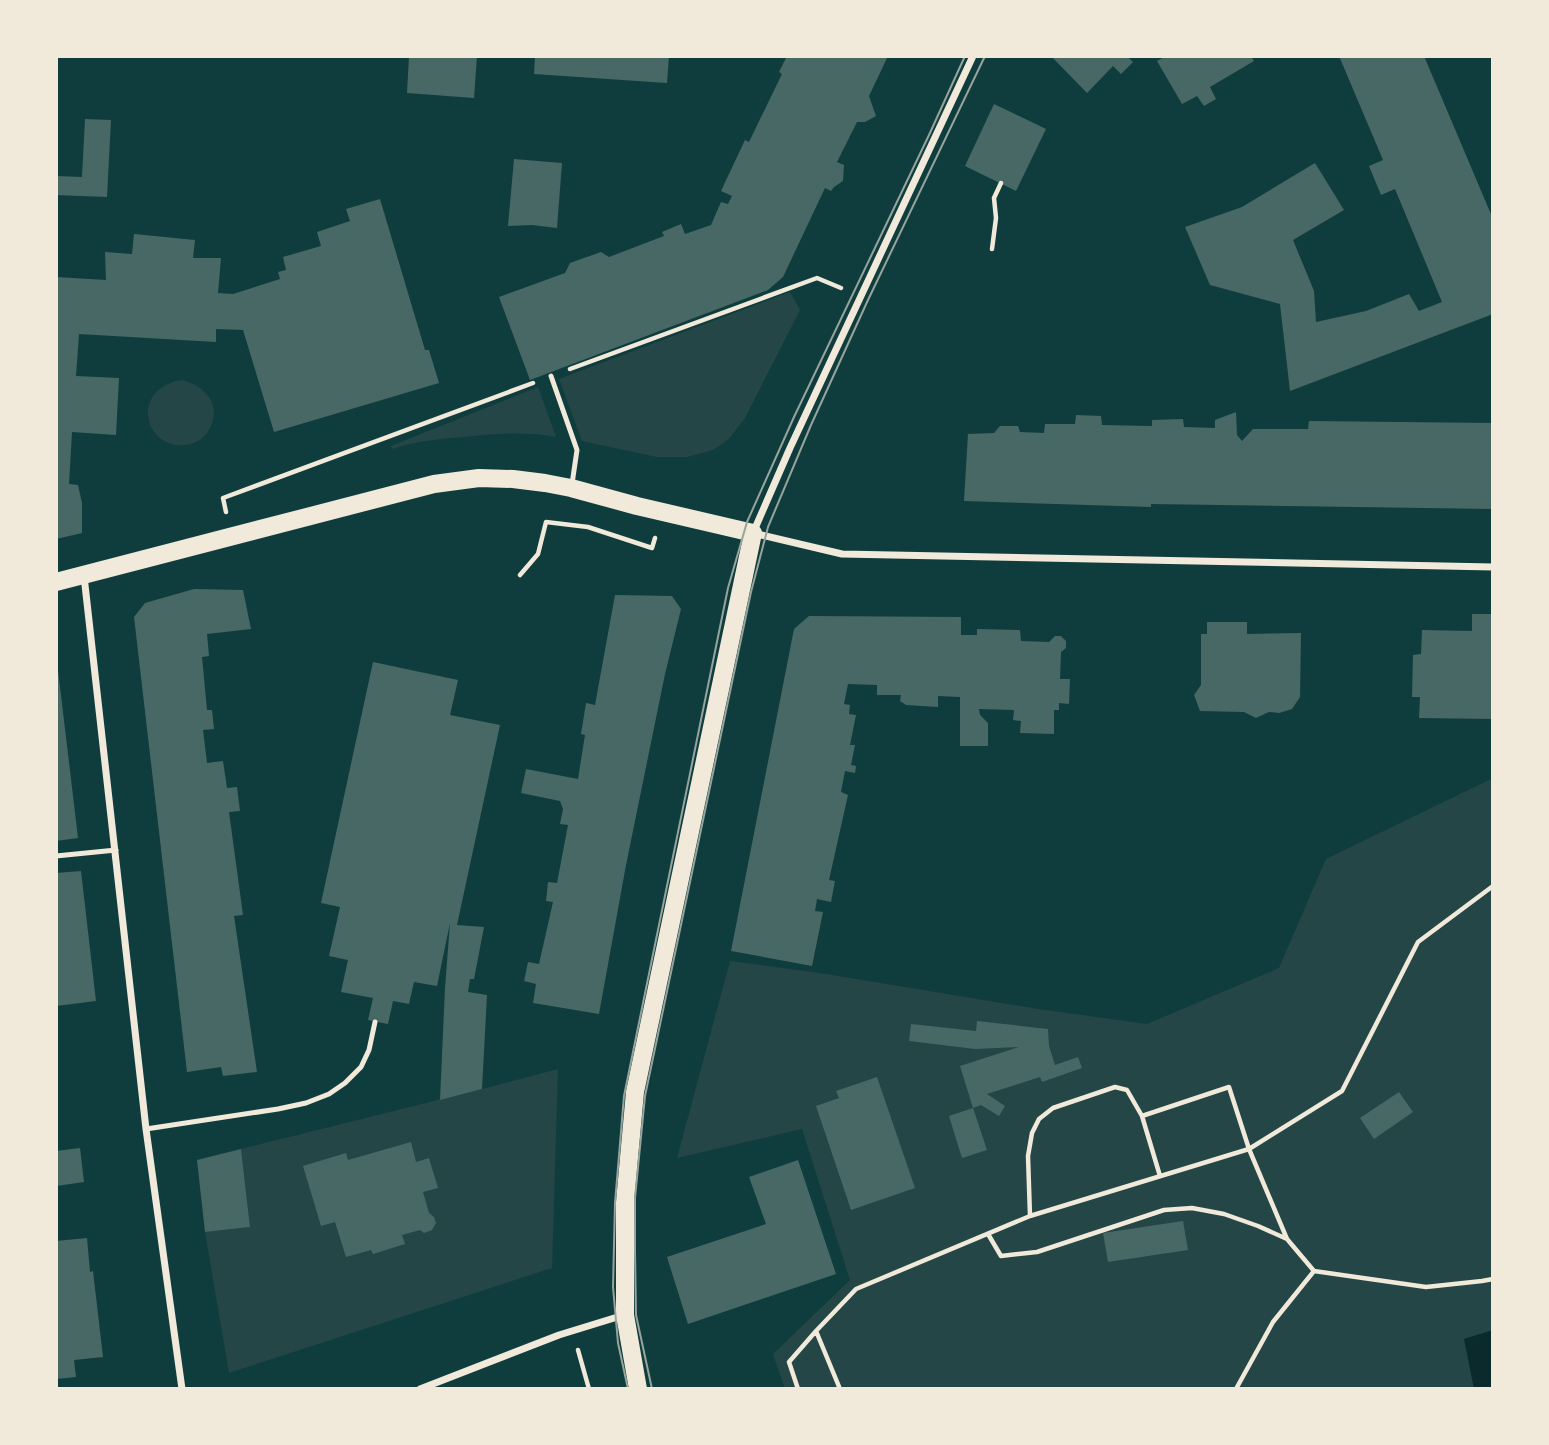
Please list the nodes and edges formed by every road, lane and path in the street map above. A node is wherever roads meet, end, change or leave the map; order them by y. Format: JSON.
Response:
{"nodes":[{"id":1,"x":974,"y":56,"type":"edge"},
{"id":2,"x":1001,"y":183,"type":"dead end"},
{"id":3,"x":992,"y":249,"type":"dead end"},
{"id":4,"x":861,"y":296,"type":"junction"},
{"id":5,"x":551,"y":376,"type":"junction"},
{"id":6,"x":571,"y":488,"type":"junction"},
{"id":7,"x":664,"y":512,"type":"junction"},
{"id":8,"x":753,"y":533,"type":"junction"},
{"id":9,"x":232,"y":537,"type":"junction"},
{"id":10,"x":1493,"y":567,"type":"edge"},
{"id":11,"x":84,"y":575,"type":"junction"},
{"id":12,"x":520,"y":575,"type":"dead end"},
{"id":13,"x":56,"y":582,"type":"edge"},
{"id":14,"x":116,"y":850,"type":"junction"},
{"id":15,"x":56,"y":856,"type":"edge"},
{"id":16,"x":1493,"y":886,"type":"edge"},
{"id":17,"x":375,"y":1022,"type":"dead end"},
{"id":18,"x":1142,"y":1116,"type":"junction"},
{"id":19,"x":146,"y":1129,"type":"junction"},
{"id":20,"x":1249,"y":1149,"type":"junction"},
{"id":21,"x":1160,"y":1176,"type":"junction"},
{"id":22,"x":1030,"y":1216,"type":"junction"},
{"id":23,"x":988,"y":1234,"type":"junction"},
{"id":24,"x":1287,"y":1240,"type":"junction"},
{"id":25,"x":1314,"y":1271,"type":"junction"},
{"id":26,"x":1493,"y":1279,"type":"edge"},
{"id":27,"x":625,"y":1315,"type":"junction"},
{"id":28,"x":573,"y":1331,"type":"junction"},
{"id":29,"x":816,"y":1331,"type":"junction"},
{"id":30,"x":182,"y":1389,"type":"edge"},
{"id":31,"x":420,"y":1389,"type":"edge"},
{"id":32,"x":589,"y":1389,"type":"edge"},
{"id":33,"x":638,"y":1389,"type":"edge"},
{"id":34,"x":798,"y":1389,"type":"edge"},
{"id":35,"x":839,"y":1389,"type":"edge"},
{"id":36,"x":1236,"y":1389,"type":"edge"}],
"edges":[{"from":1,"to":4,"type":"street"},
{"from":2,"to":3,"type":"path"},
{"from":4,"to":5,"type":"path"},
{"from":4,"to":8,"type":"street"},
{"from":5,"to":6,"type":"lane"},
{"from":5,"to":9,"type":"path"},
{"from":6,"to":7,"type":"main road"},
{"from":6,"to":9,"type":"main road"},
{"from":7,"to":8,"type":"main road"},
{"from":7,"to":12,"type":"path"},
{"from":8,"to":10,"type":"street"},
{"from":8,"to":27,"type":"main road"},
{"from":9,"to":11,"type":"main road"},
{"from":11,"to":13,"type":"main road"},
{"from":11,"to":14,"type":"street"},
{"from":14,"to":15,"type":"lane"},
{"from":14,"to":19,"type":"street"},
{"from":16,"to":20,"type":"path"},
{"from":17,"to":19,"type":"lane"},
{"from":18,"to":20,"type":"path"},
{"from":18,"to":21,"type":"path"},
{"from":18,"to":22,"type":"path"},
{"from":19,"to":30,"type":"street"},
{"from":20,"to":21,"type":"path"},
{"from":20,"to":24,"type":"path"},
{"from":21,"to":22,"type":"path"},
{"from":22,"to":23,"type":"path"},
{"from":23,"to":24,"type":"path"},
{"from":23,"to":29,"type":"path"},
{"from":24,"to":25,"type":"path"},
{"from":25,"to":26,"type":"path"},
{"from":25,"to":36,"type":"path"},
{"from":27,"to":28,"type":"street"},
{"from":27,"to":33,"type":"main road"},
{"from":28,"to":31,"type":"street"},
{"from":28,"to":32,"type":"path"},
{"from":29,"to":34,"type":"path"},
{"from":29,"to":35,"type":"path"}]}
